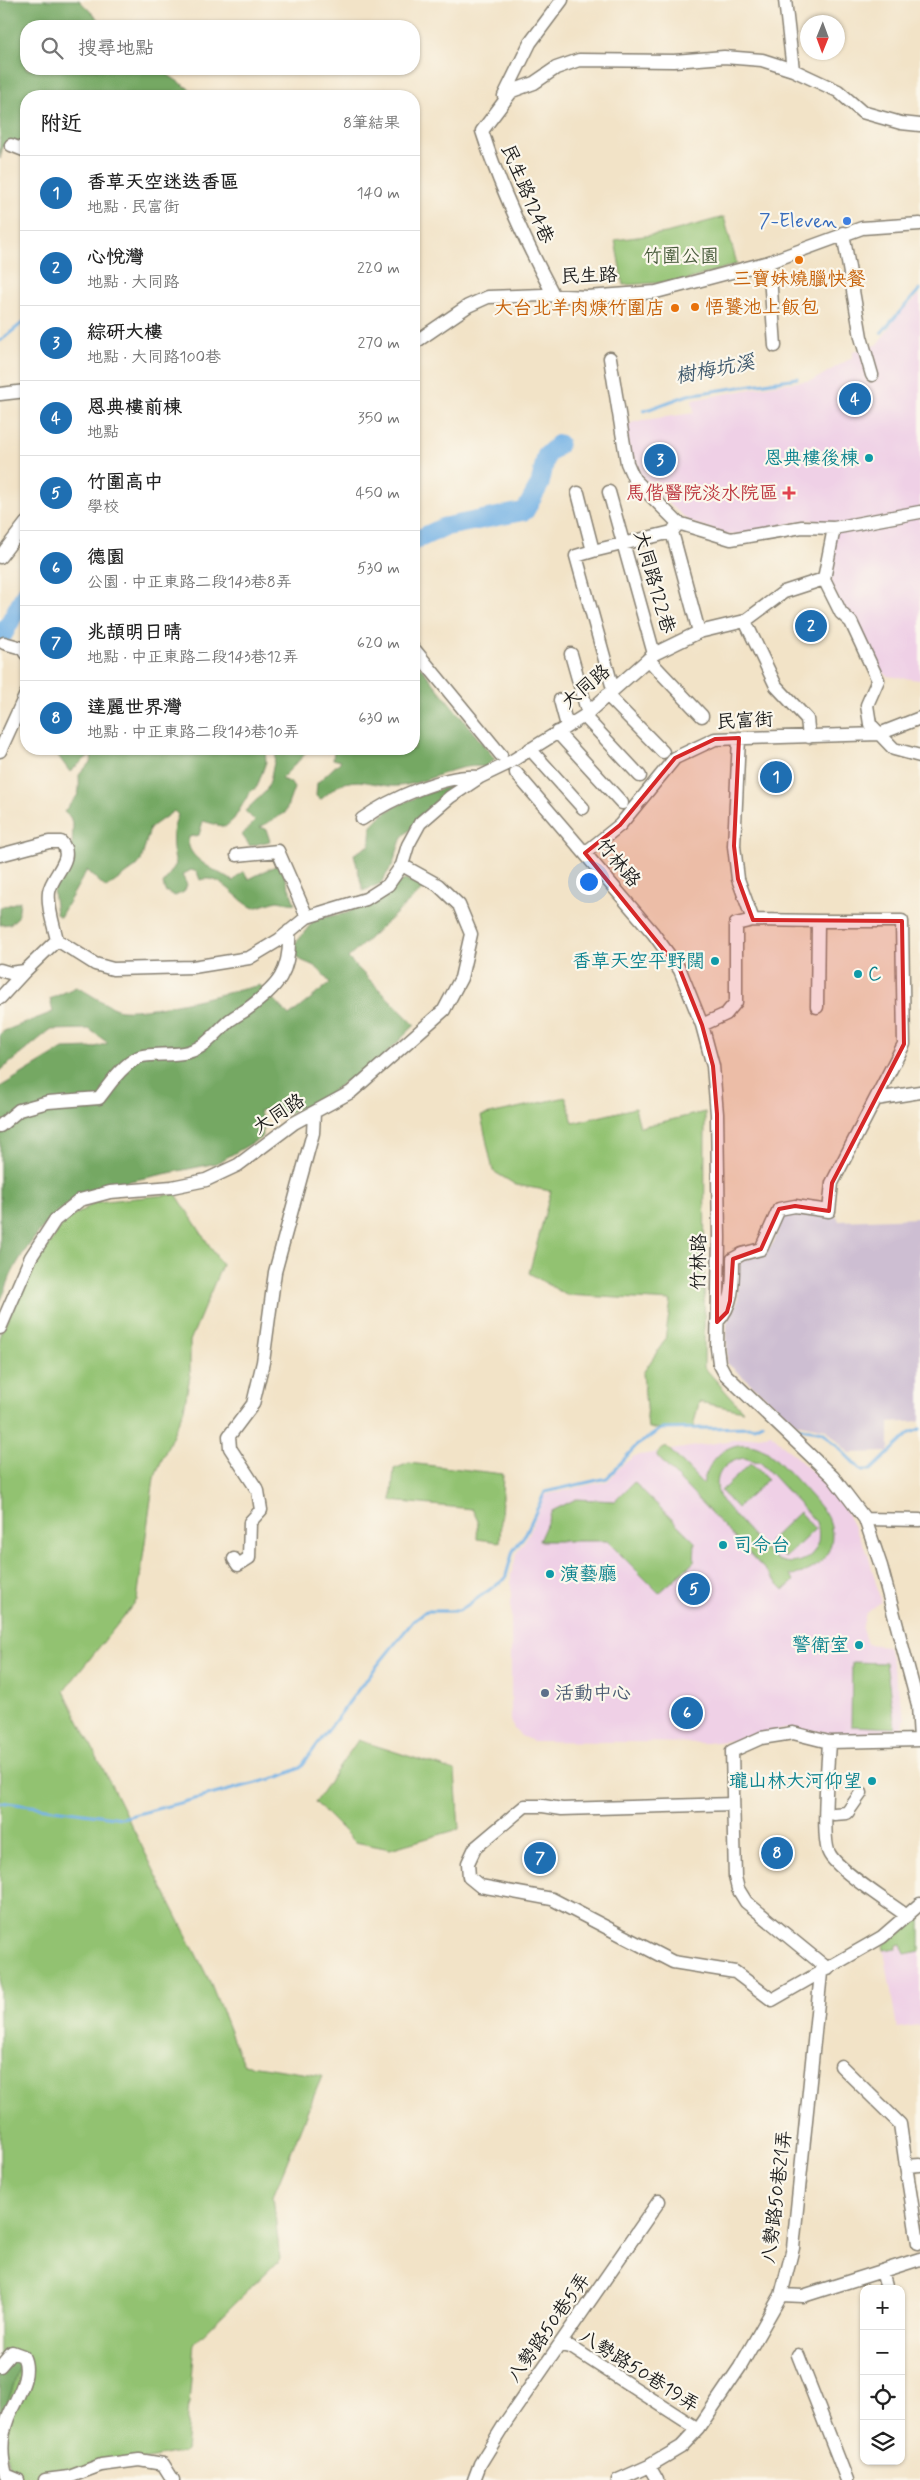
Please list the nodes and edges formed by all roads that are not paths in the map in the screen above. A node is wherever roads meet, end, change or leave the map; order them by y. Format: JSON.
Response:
{"nodes":[{"id":1,"x":562,"y":0,"type":"edge"},
{"id":2,"x":784,"y":0,"type":"edge"},
{"id":3,"x":792,"y":70,"type":"junction"},
{"id":4,"x":498,"y":107,"type":"junction"},
{"id":5,"x":920,"y":125,"type":"edge"},
{"id":6,"x":11,"y":145,"type":"dead end"},
{"id":7,"x":20,"y":149,"type":"edge"},
{"id":8,"x":920,"y":224,"type":"edge"},
{"id":9,"x":843,"y":233,"type":"junction"},
{"id":10,"x":769,"y":262,"type":"junction"},
{"id":11,"x":554,"y":296,"type":"junction"},
{"id":12,"x":420,"y":339,"type":"edge"},
{"id":13,"x":775,"y":346,"type":"dead end"},
{"id":14,"x":610,"y":358,"type":"dead end"},
{"id":15,"x":872,"y":375,"type":"dead end"},
{"id":16,"x":20,"y":392,"type":"edge"},
{"id":17,"x":0,"y":394,"type":"edge"},
{"id":18,"x":609,"y":492,"type":"dead end"},
{"id":19,"x":578,"y":493,"type":"dead end"},
{"id":20,"x":920,"y":512,"type":"edge"},
{"id":21,"x":675,"y":527,"type":"junction"},
{"id":22,"x":834,"y":528,"type":"junction"},
{"id":23,"x":20,"y":531,"type":"edge"},
{"id":24,"x":624,"y":545,"type":"junction"},
{"id":25,"x":593,"y":551,"type":"junction"},
{"id":26,"x":0,"y":557,"type":"edge"},
{"id":27,"x":824,"y":579,"type":"junction"},
{"id":28,"x":745,"y":621,"type":"junction"},
{"id":29,"x":699,"y":632,"type":"junction"},
{"id":30,"x":4,"y":643,"type":"dead end"},
{"id":31,"x":20,"y":647,"type":"edge"},
{"id":32,"x":572,"y":654,"type":"dead end"},
{"id":33,"x":420,"y":656,"type":"edge"},
{"id":34,"x":651,"y":656,"type":"junction"},
{"id":35,"x":610,"y":692,"type":"junction"},
{"id":36,"x":560,"y":700,"type":"dead end"},
{"id":37,"x":20,"y":707,"type":"edge"},
{"id":38,"x":586,"y":715,"type":"junction"},
{"id":39,"x":702,"y":716,"type":"dead end"},
{"id":40,"x":920,"y":718,"type":"edge"},
{"id":41,"x":562,"y":729,"type":"junction"},
{"id":42,"x":879,"y":734,"type":"junction"},
{"id":43,"x":809,"y":737,"type":"junction"},
{"id":44,"x":739,"y":738,"type":"junction"},
{"id":45,"x":530,"y":749,"type":"junction"},
{"id":46,"x":0,"y":750,"type":"edge"},
{"id":47,"x":499,"y":752,"type":"dead end"},
{"id":48,"x":663,"y":752,"type":"dead end"},
{"id":49,"x":920,"y":756,"type":"edge"},
{"id":50,"x":519,"y":776,"type":"dead end"},
{"id":51,"x":640,"y":776,"type":"dead end"},
{"id":52,"x":480,"y":777,"type":"junction"},
{"id":53,"x":622,"y":803,"type":"dead end"},
{"id":54,"x":583,"y":808,"type":"dead end"},
{"id":55,"x":362,"y":819,"type":"dead end"},
{"id":56,"x":585,"y":853,"type":"junction"},
{"id":57,"x":0,"y":855,"type":"edge"},
{"id":58,"x":237,"y":855,"type":"dead end"},
{"id":59,"x":402,"y":865,"type":"junction"},
{"id":60,"x":307,"y":916,"type":"junction"},
{"id":61,"x":753,"y":920,"type":"junction"},
{"id":62,"x":818,"y":921,"type":"junction"},
{"id":63,"x":289,"y":930,"type":"junction"},
{"id":64,"x":57,"y":940,"type":"junction"},
{"id":65,"x":0,"y":970,"type":"edge"},
{"id":66,"x":25,"y":971,"type":"junction"},
{"id":67,"x":0,"y":998,"type":"edge"},
{"id":68,"x":817,"y":1007,"type":"dead end"},
{"id":69,"x":702,"y":1025,"type":"junction"},
{"id":70,"x":920,"y":1092,"type":"edge"},
{"id":71,"x":876,"y":1099,"type":"junction"},
{"id":72,"x":314,"y":1113,"type":"junction"},
{"id":73,"x":0,"y":1126,"type":"edge"},
{"id":74,"x":717,"y":1322,"type":"junction"},
{"id":75,"x":0,"y":1328,"type":"edge"},
{"id":76,"x":864,"y":1519,"type":"junction"},
{"id":77,"x":920,"y":1520,"type":"edge"},
{"id":78,"x":234,"y":1559,"type":"dead end"},
{"id":79,"x":920,"y":1740,"type":"edge"},
{"id":80,"x":829,"y":1742,"type":"junction"},
{"id":81,"x":861,"y":1793,"type":"dead end"},
{"id":82,"x":733,"y":1804,"type":"junction"},
{"id":83,"x":834,"y":1814,"type":"dead end"},
{"id":84,"x":920,"y":1904,"type":"edge"},
{"id":85,"x":907,"y":1916,"type":"junction"},
{"id":86,"x":824,"y":1971,"type":"junction"},
{"id":87,"x":841,"y":2066,"type":"dead end"},
{"id":88,"x":920,"y":2164,"type":"edge"},
{"id":89,"x":906,"y":2166,"type":"junction"},
{"id":90,"x":659,"y":2201,"type":"dead end"},
{"id":91,"x":918,"y":2243,"type":"dead end"},
{"id":92,"x":920,"y":2259,"type":"edge"},
{"id":93,"x":882,"y":2271,"type":"junction"},
{"id":94,"x":886,"y":2285,"type":"edge"},
{"id":95,"x":781,"y":2295,"type":"junction"},
{"id":96,"x":560,"y":2346,"type":"junction"},
{"id":97,"x":798,"y":2355,"type":"dead end"},
{"id":98,"x":0,"y":2366,"type":"edge"},
{"id":99,"x":698,"y":2429,"type":"junction"},
{"id":100,"x":649,"y":2466,"type":"junction"},
{"id":101,"x":18,"y":2480,"type":"edge"},
{"id":102,"x":45,"y":2480,"type":"edge"},
{"id":103,"x":173,"y":2480,"type":"edge"},
{"id":104,"x":474,"y":2480,"type":"edge"},
{"id":105,"x":618,"y":2480,"type":"edge"},
{"id":106,"x":657,"y":2480,"type":"edge"},
{"id":107,"x":847,"y":2480,"type":"edge"}],
"edges":[{"from":1,"to":4,"type":"street"},
{"from":2,"to":3,"type":"street"},
{"from":3,"to":4,"type":"street"},
{"from":3,"to":5,"type":"street"},
{"from":4,"to":11,"type":"street","name":"民生路124巷"},
{"from":6,"to":7,"type":"street"},
{"from":8,"to":9,"type":"street","name":"民生路"},
{"from":9,"to":10,"type":"street","name":"民生路"},
{"from":9,"to":15,"type":"street"},
{"from":10,"to":11,"type":"street","name":"民生路"},
{"from":10,"to":13,"type":"street"},
{"from":11,"to":12,"type":"street","name":"民生路"},
{"from":14,"to":21,"type":"street"},
{"from":16,"to":17,"type":"street"},
{"from":18,"to":24,"type":"street","name":"大同路122巷"},
{"from":19,"to":25,"type":"street"},
{"from":20,"to":22,"type":"street"},
{"from":21,"to":22,"type":"street"},
{"from":21,"to":24,"type":"street"},
{"from":21,"to":29,"type":"street"},
{"from":22,"to":27,"type":"street"},
{"from":23,"to":26,"type":"street"},
{"from":24,"to":25,"type":"street"},
{"from":24,"to":34,"type":"street","name":"大同路122巷"},
{"from":25,"to":35,"type":"street"},
{"from":27,"to":28,"type":"street","name":"大同路"},
{"from":27,"to":42,"type":"street"},
{"from":28,"to":29,"type":"street","name":"大同路"},
{"from":28,"to":43,"type":"street"},
{"from":29,"to":34,"type":"street","name":"大同路"},
{"from":30,"to":31,"type":"street"},
{"from":32,"to":38,"type":"street"},
{"from":33,"to":47,"type":"street"},
{"from":34,"to":35,"type":"street","name":"大同路"},
{"from":34,"to":39,"type":"street"},
{"from":35,"to":38,"type":"street","name":"大同路"},
{"from":35,"to":48,"type":"street"},
{"from":36,"to":41,"type":"street"},
{"from":37,"to":46,"type":"street"},
{"from":38,"to":41,"type":"street","name":"大同路"},
{"from":38,"to":51,"type":"street"},
{"from":40,"to":42,"type":"street","name":"民富街"},
{"from":41,"to":45,"type":"street","name":"大同路"},
{"from":41,"to":53,"type":"street"},
{"from":42,"to":43,"type":"street","name":"民富街"},
{"from":42,"to":49,"type":"street"},
{"from":43,"to":44,"type":"street","name":"民富街"},
{"from":44,"to":56,"type":"street","name":"民富街"},
{"from":44,"to":61,"type":"street"},
{"from":45,"to":52,"type":"street","name":"大同路"},
{"from":45,"to":54,"type":"street"},
{"from":50,"to":56,"type":"street","name":"竹林路"},
{"from":52,"to":55,"type":"street"},
{"from":52,"to":59,"type":"street","name":"大同路"},
{"from":56,"to":69,"type":"street","name":"竹林路"},
{"from":57,"to":64,"type":"street"},
{"from":58,"to":60,"type":"street"},
{"from":59,"to":60,"type":"street","name":"大同路"},
{"from":59,"to":72,"type":"street","name":"大同路"},
{"from":60,"to":63,"type":"street","name":"大同路"},
{"from":61,"to":62,"type":"street"},
{"from":61,"to":69,"type":"street"},
{"from":62,"to":68,"type":"street"},
{"from":62,"to":71,"type":"street"},
{"from":63,"to":64,"type":"street","name":"大同路"},
{"from":63,"to":73,"type":"street"},
{"from":64,"to":66,"type":"street"},
{"from":65,"to":66,"type":"street"},
{"from":66,"to":67,"type":"street"},
{"from":69,"to":74,"type":"street","name":"竹林路"},
{"from":70,"to":71,"type":"street"},
{"from":71,"to":74,"type":"street"},
{"from":72,"to":75,"type":"street","name":"大同路"},
{"from":72,"to":78,"type":"street"},
{"from":74,"to":76,"type":"street","name":"竹林路"},
{"from":76,"to":77,"type":"street"},
{"from":76,"to":79,"type":"street","name":"竹林路"},
{"from":79,"to":80,"type":"street"},
{"from":80,"to":82,"type":"street"},
{"from":80,"to":85,"type":"street"},
{"from":81,"to":83,"type":"street"},
{"from":82,"to":86,"type":"street"},
{"from":82,"to":86,"type":"street"},
{"from":84,"to":85,"type":"street"},
{"from":85,"to":86,"type":"street"},
{"from":86,"to":95,"type":"street","name":"八勢路50巷21弄"},
{"from":87,"to":89,"type":"street"},
{"from":88,"to":89,"type":"street"},
{"from":89,"to":91,"type":"street"},
{"from":90,"to":96,"type":"street","name":"八勢路50巷5弄"},
{"from":92,"to":93,"type":"street"},
{"from":93,"to":94,"type":"street"},
{"from":93,"to":95,"type":"street"},
{"from":95,"to":99,"type":"street","name":"八勢路50巷21弄"},
{"from":96,"to":99,"type":"street","name":"八勢路50巷19弄"},
{"from":96,"to":104,"type":"street","name":"八勢路50巷5弄"},
{"from":97,"to":107,"type":"street"},
{"from":98,"to":101,"type":"street"},
{"from":99,"to":100,"type":"street","name":"八勢路50巷21弄"},
{"from":100,"to":105,"type":"street","name":"八勢路50巷21弄"},
{"from":100,"to":106,"type":"street"},
{"from":102,"to":103,"type":"street"}]}
